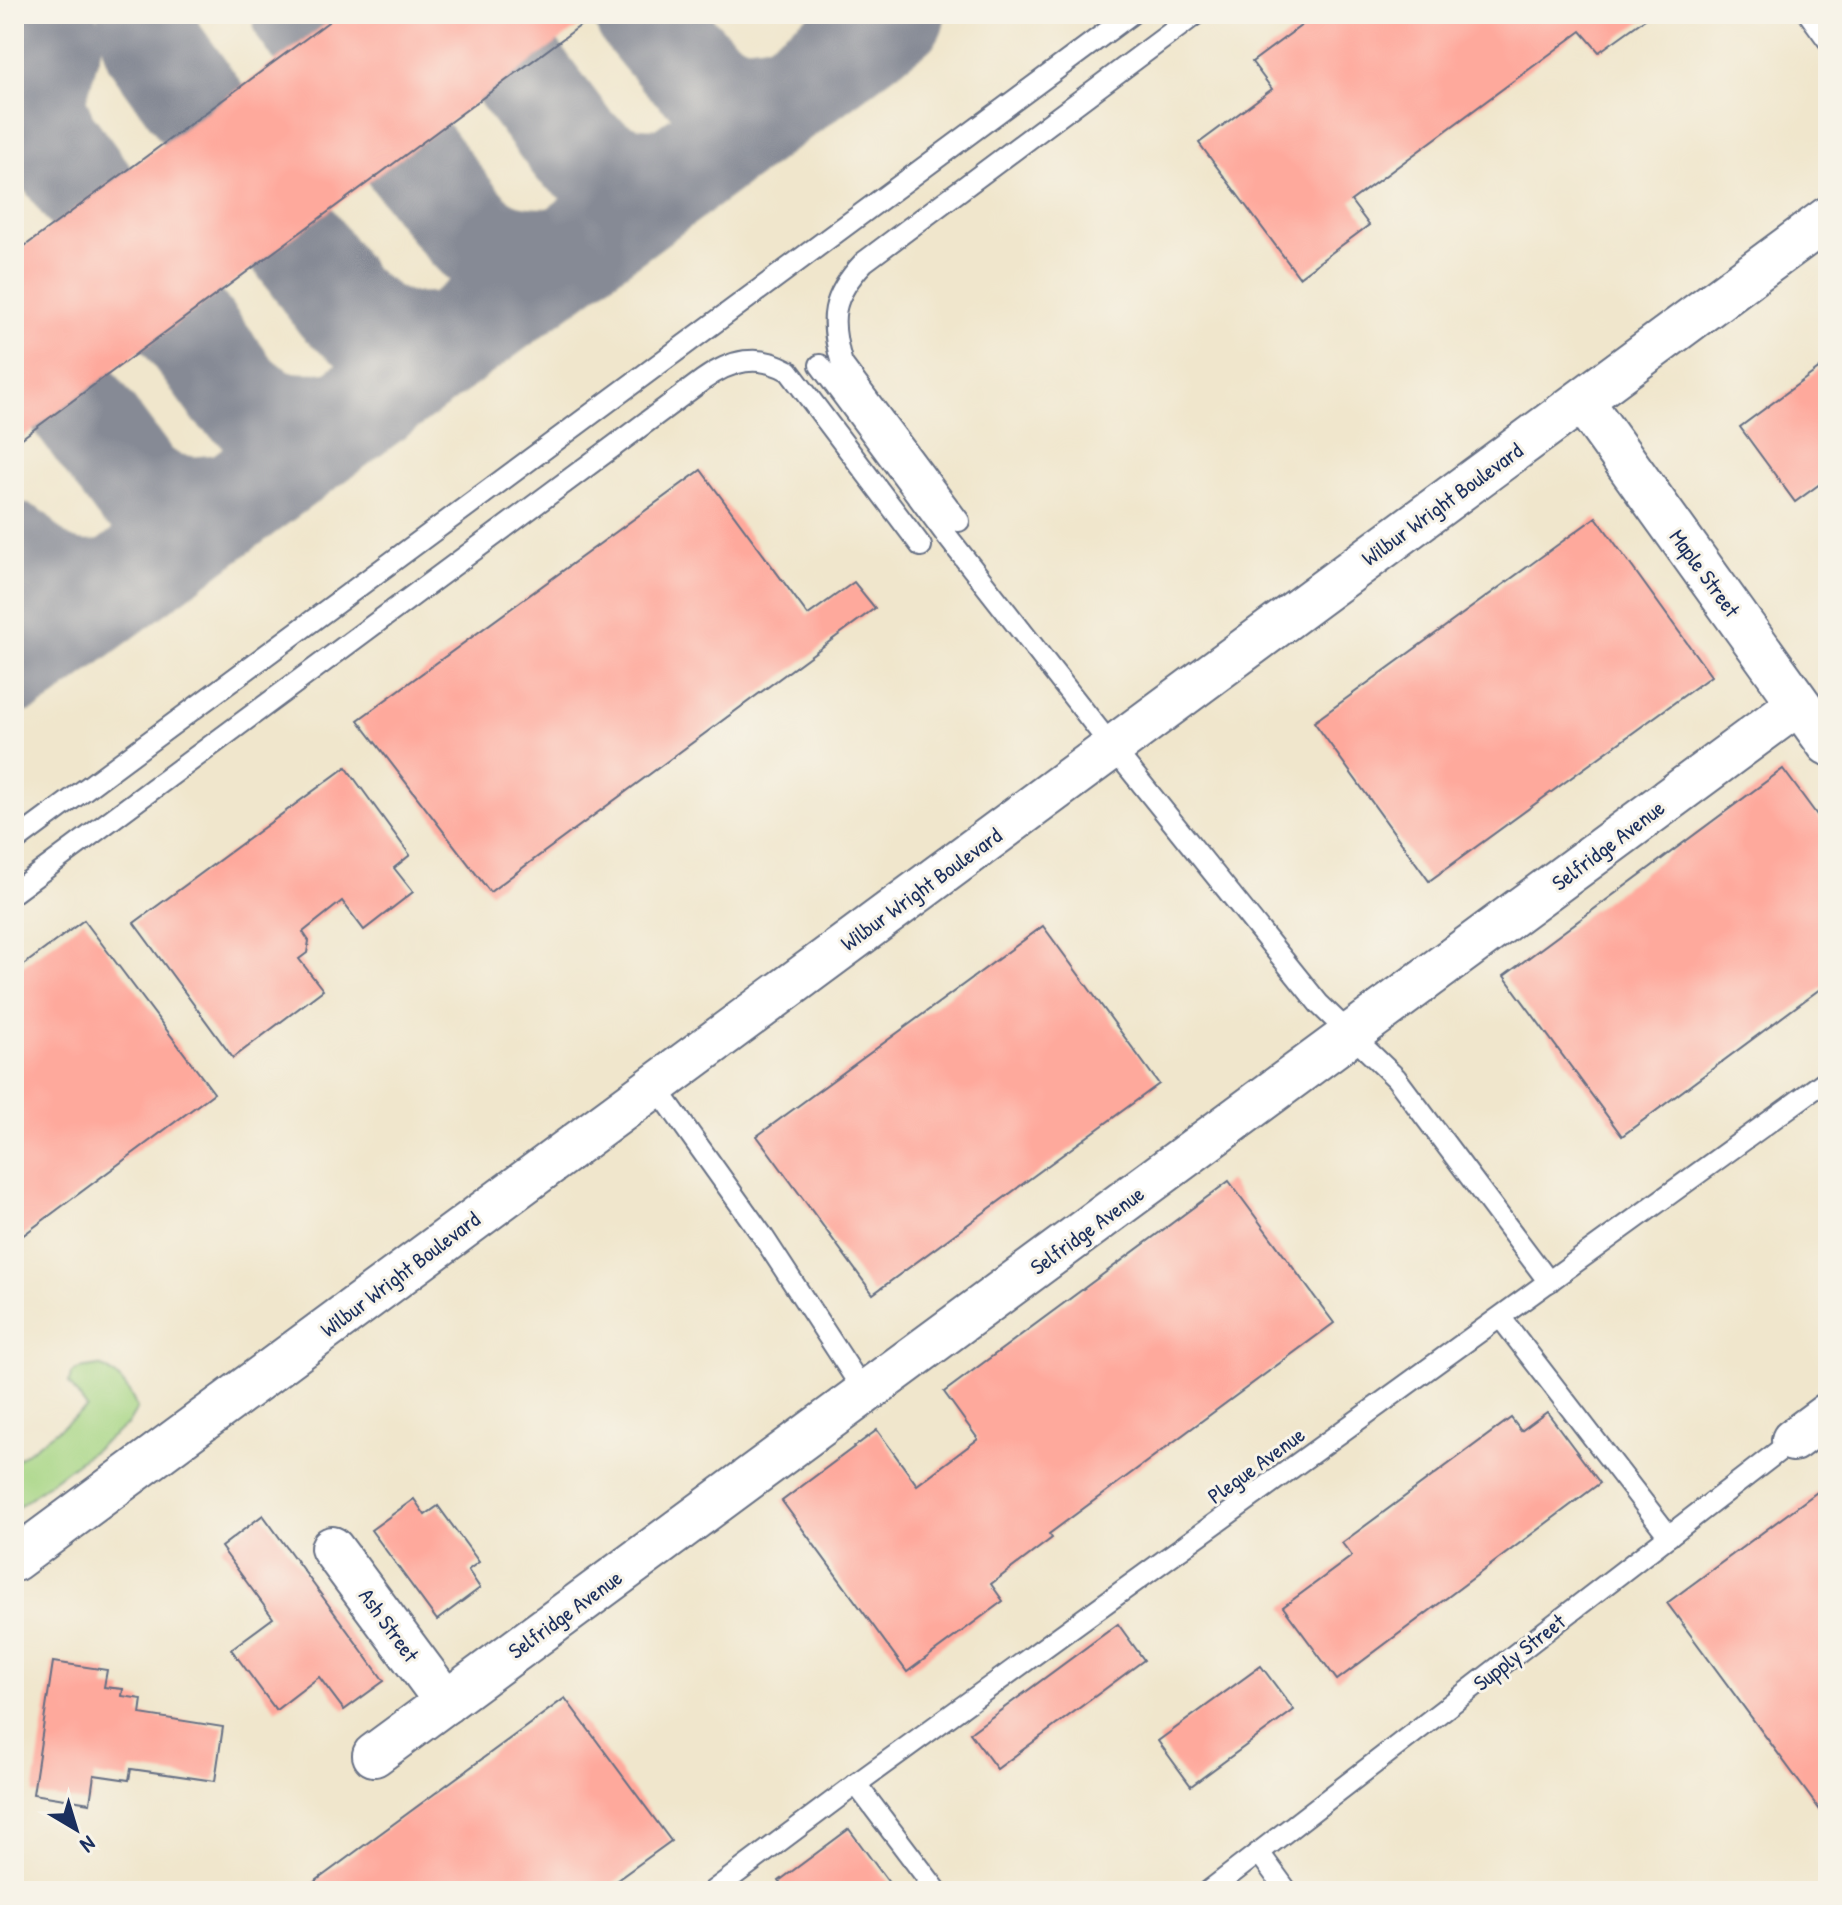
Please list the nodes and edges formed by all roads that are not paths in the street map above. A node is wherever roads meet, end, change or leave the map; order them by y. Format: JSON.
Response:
{"nodes":[{"id":1,"x":1131,"y":14,"type":"edge"},
{"id":2,"x":1196,"y":14,"type":"edge"},
{"id":3,"x":1809,"y":14,"type":"edge"},
{"id":4,"x":1828,"y":40,"type":"edge"},
{"id":5,"x":1828,"y":218,"type":"edge"},
{"id":6,"x":820,"y":365,"type":"dead end"},
{"id":7,"x":1582,"y":401,"type":"junction"},
{"id":8,"x":959,"y":521,"type":"dead end"},
{"id":9,"x":921,"y":546,"type":"dead end"},
{"id":10,"x":1798,"y":704,"type":"junction"},
{"id":11,"x":1828,"y":744,"type":"edge"},
{"id":12,"x":1113,"y":748,"type":"junction"},
{"id":13,"x":14,"y":842,"type":"edge"},
{"id":14,"x":14,"y":892,"type":"edge"},
{"id":15,"x":1352,"y":1035,"type":"junction"},
{"id":16,"x":1828,"y":1079,"type":"edge"},
{"id":17,"x":655,"y":1085,"type":"junction"},
{"id":18,"x":1549,"y":1282,"type":"junction"},
{"id":19,"x":1501,"y":1318,"type":"junction"},
{"id":20,"x":865,"y":1393,"type":"junction"},
{"id":21,"x":1828,"y":1414,"type":"edge"},
{"id":22,"x":1793,"y":1440,"type":"joint"},
{"id":23,"x":1669,"y":1536,"type":"junction"},
{"id":24,"x":332,"y":1548,"type":"dead end"},
{"id":25,"x":14,"y":1560,"type":"edge"},
{"id":26,"x":446,"y":1702,"type":"junction"},
{"id":27,"x":374,"y":1755,"type":"dead end"},
{"id":28,"x":856,"y":1784,"type":"junction"},
{"id":29,"x":1260,"y":1854,"type":"junction"},
{"id":30,"x":713,"y":1891,"type":"edge"},
{"id":31,"x":937,"y":1891,"type":"edge"},
{"id":32,"x":1209,"y":1891,"type":"edge"},
{"id":33,"x":1287,"y":1891,"type":"edge"}],
"edges":[{"from":1,"to":13,"type":"lane"},
{"from":2,"to":8,"type":"lane"},
{"from":3,"to":4,"type":"lane"},
{"from":5,"to":7,"type":"street","name":"Wilbur Wright Boulevard"},
{"from":6,"to":12,"type":"lane"},
{"from":7,"to":10,"type":"street","name":"Maple Street"},
{"from":7,"to":12,"type":"street","name":"Wilbur Wright Boulevard"},
{"from":9,"to":14,"type":"lane"},
{"from":10,"to":11,"type":"street","name":"Maple Street"},
{"from":10,"to":15,"type":"street","name":"Selfridge Avenue"},
{"from":12,"to":15,"type":"lane"},
{"from":12,"to":17,"type":"street","name":"Wilbur Wright Boulevard"},
{"from":15,"to":18,"type":"lane"},
{"from":15,"to":20,"type":"street","name":"Selfridge Avenue"},
{"from":16,"to":18,"type":"lane","name":"Plegue Avenue"},
{"from":17,"to":20,"type":"lane"},
{"from":17,"to":25,"type":"street","name":"Wilbur Wright Boulevard"},
{"from":18,"to":19,"type":"lane","name":"Plegue Avenue"},
{"from":19,"to":23,"type":"lane"},
{"from":19,"to":28,"type":"lane","name":"Plegue Avenue"},
{"from":20,"to":26,"type":"street","name":"Selfridge Avenue"},
{"from":21,"to":22,"type":"street","name":"Supply Street"},
{"from":22,"to":23,"type":"lane","name":"Supply Street"},
{"from":23,"to":29,"type":"lane","name":"Supply Street"},
{"from":24,"to":26,"type":"street","name":"Ash Street"},
{"from":26,"to":27,"type":"street","name":"Selfridge Avenue"},
{"from":28,"to":30,"type":"lane","name":"Plegue Avenue"},
{"from":28,"to":31,"type":"lane"},
{"from":29,"to":32,"type":"lane","name":"Supply Street"},
{"from":29,"to":33,"type":"lane"}]}
